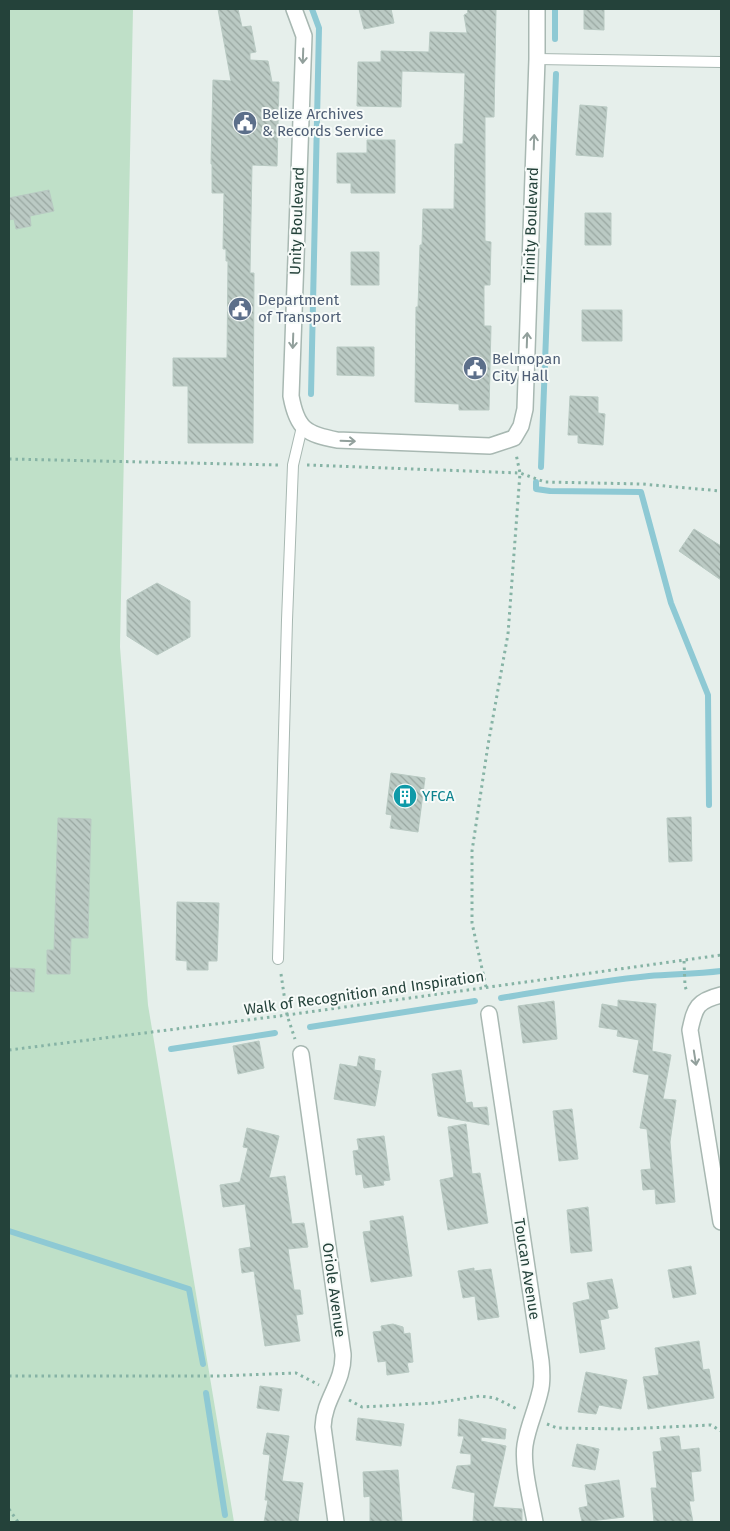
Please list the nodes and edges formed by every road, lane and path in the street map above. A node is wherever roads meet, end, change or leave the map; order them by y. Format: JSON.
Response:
{"nodes":[{"id":1,"x":294,"y":9,"type":"edge"},
{"id":2,"x":537,"y":9,"type":"edge"},
{"id":3,"x":537,"y":59,"type":"junction"},
{"id":4,"x":721,"y":62,"type":"edge"},
{"id":5,"x":302,"y":427,"type":"junction"},
{"id":6,"x":514,"y":438,"type":"junction"},
{"id":7,"x":9,"y":459,"type":"edge"},
{"id":8,"x":293,"y":465,"type":"junction"},
{"id":9,"x":520,"y":472,"type":"junction"},
{"id":10,"x":721,"y":491,"type":"edge"},
{"id":11,"x":721,"y":955,"type":"edge"},
{"id":12,"x":278,"y":959,"type":"joint"},
{"id":13,"x":684,"y":961,"type":"junction"},
{"id":14,"x":685,"y":986,"type":"dead end"},
{"id":15,"x":486,"y":987,"type":"junction"},
{"id":16,"x":721,"y":995,"type":"edge"},
{"id":17,"x":489,"y":1014,"type":"dead end"},
{"id":18,"x":287,"y":1015,"type":"junction"},
{"id":19,"x":9,"y":1050,"type":"edge"},
{"id":20,"x":301,"y":1054,"type":"joint"},
{"id":21,"x":721,"y":1222,"type":"edge"},
{"id":22,"x":9,"y":1376,"type":"edge"},
{"id":23,"x":332,"y":1392,"type":"junction"},
{"id":24,"x":533,"y":1417,"type":"junction"},
{"id":25,"x":721,"y":1431,"type":"edge"},
{"id":26,"x":9,"y":1509,"type":"edge"},
{"id":27,"x":18,"y":1522,"type":"edge"},
{"id":28,"x":336,"y":1522,"type":"edge"},
{"id":29,"x":535,"y":1522,"type":"edge"}],
"edges":[{"from":1,"to":5,"type":"street","name":"Unity Boulevard","one_way":true},
{"from":2,"to":3,"type":"street","name":"Trinity Boulevard"},
{"from":3,"to":4,"type":"lane"},
{"from":6,"to":3,"type":"street","name":"Trinity Boulevard","one_way":true},
{"from":5,"to":6,"type":"street","one_way":true},
{"from":5,"to":8,"type":"lane"},
{"from":6,"to":9,"type":"path"},
{"from":7,"to":8,"type":"path"},
{"from":8,"to":9,"type":"path"},
{"from":8,"to":12,"type":"lane"},
{"from":9,"to":10,"type":"path"},
{"from":9,"to":15,"type":"path"},
{"from":11,"to":13,"type":"path","name":"Walk of Recognition and Inspiration"},
{"from":12,"to":18,"type":"path"},
{"from":13,"to":14,"type":"path"},
{"from":13,"to":15,"type":"path","name":"Walk of Recognition and Inspiration"},
{"from":15,"to":18,"type":"path","name":"Walk of Recognition and Inspiration"},
{"from":16,"to":21,"type":"street","one_way":true},
{"from":17,"to":24,"type":"street","name":"Toucan Avenue"},
{"from":18,"to":19,"type":"path","name":"Walk of Recognition and Inspiration"},
{"from":18,"to":20,"type":"path"},
{"from":20,"to":23,"type":"street","name":"Oriole Avenue"},
{"from":22,"to":23,"type":"path"},
{"from":23,"to":24,"type":"path"},
{"from":23,"to":28,"type":"street","name":"Oriole Avenue"},
{"from":24,"to":25,"type":"path"},
{"from":24,"to":29,"type":"street","name":"Toucan Avenue"},
{"from":26,"to":27,"type":"path"}]}
